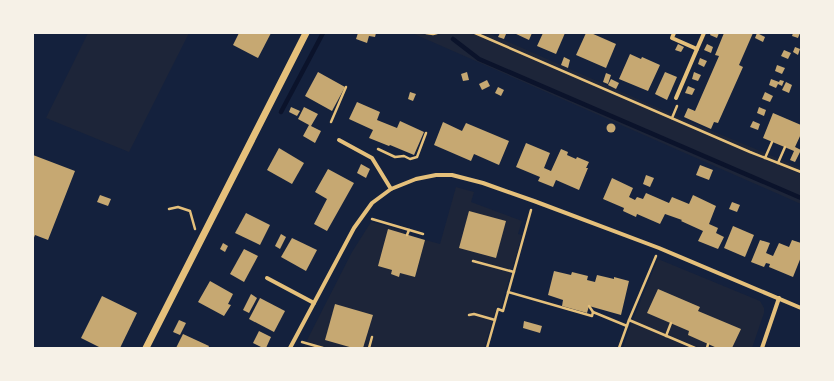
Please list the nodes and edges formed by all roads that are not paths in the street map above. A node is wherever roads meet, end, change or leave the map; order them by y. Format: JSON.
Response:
{"nodes":[{"id":1,"x":306,"y":33,"type":"edge"},
{"id":2,"x":674,"y":33,"type":"edge"},
{"id":3,"x":704,"y":33,"type":"edge"},
{"id":4,"x":697,"y":49,"type":"junction"},
{"id":5,"x":676,"y":98,"type":"dead end"},
{"id":6,"x":339,"y":140,"type":"dead end"},
{"id":7,"x":391,"y":189,"type":"junction"},
{"id":8,"x":267,"y":278,"type":"dead end"},
{"id":9,"x":779,"y":298,"type":"junction"},
{"id":10,"x":314,"y":303,"type":"junction"},
{"id":11,"x":801,"y":308,"type":"edge"},
{"id":12,"x":146,"y":348,"type":"edge"},
{"id":13,"x":290,"y":348,"type":"edge"},
{"id":14,"x":762,"y":348,"type":"edge"}],
"edges":[{"from":1,"to":12,"type":"street"},
{"from":2,"to":4,"type":"street"},
{"from":3,"to":4,"type":"street"},
{"from":4,"to":5,"type":"street"},
{"from":6,"to":7,"type":"street"},
{"from":7,"to":9,"type":"street"},
{"from":7,"to":10,"type":"street"},
{"from":8,"to":10,"type":"street"},
{"from":9,"to":11,"type":"street"},
{"from":9,"to":14,"type":"street"},
{"from":10,"to":13,"type":"street"}]}
